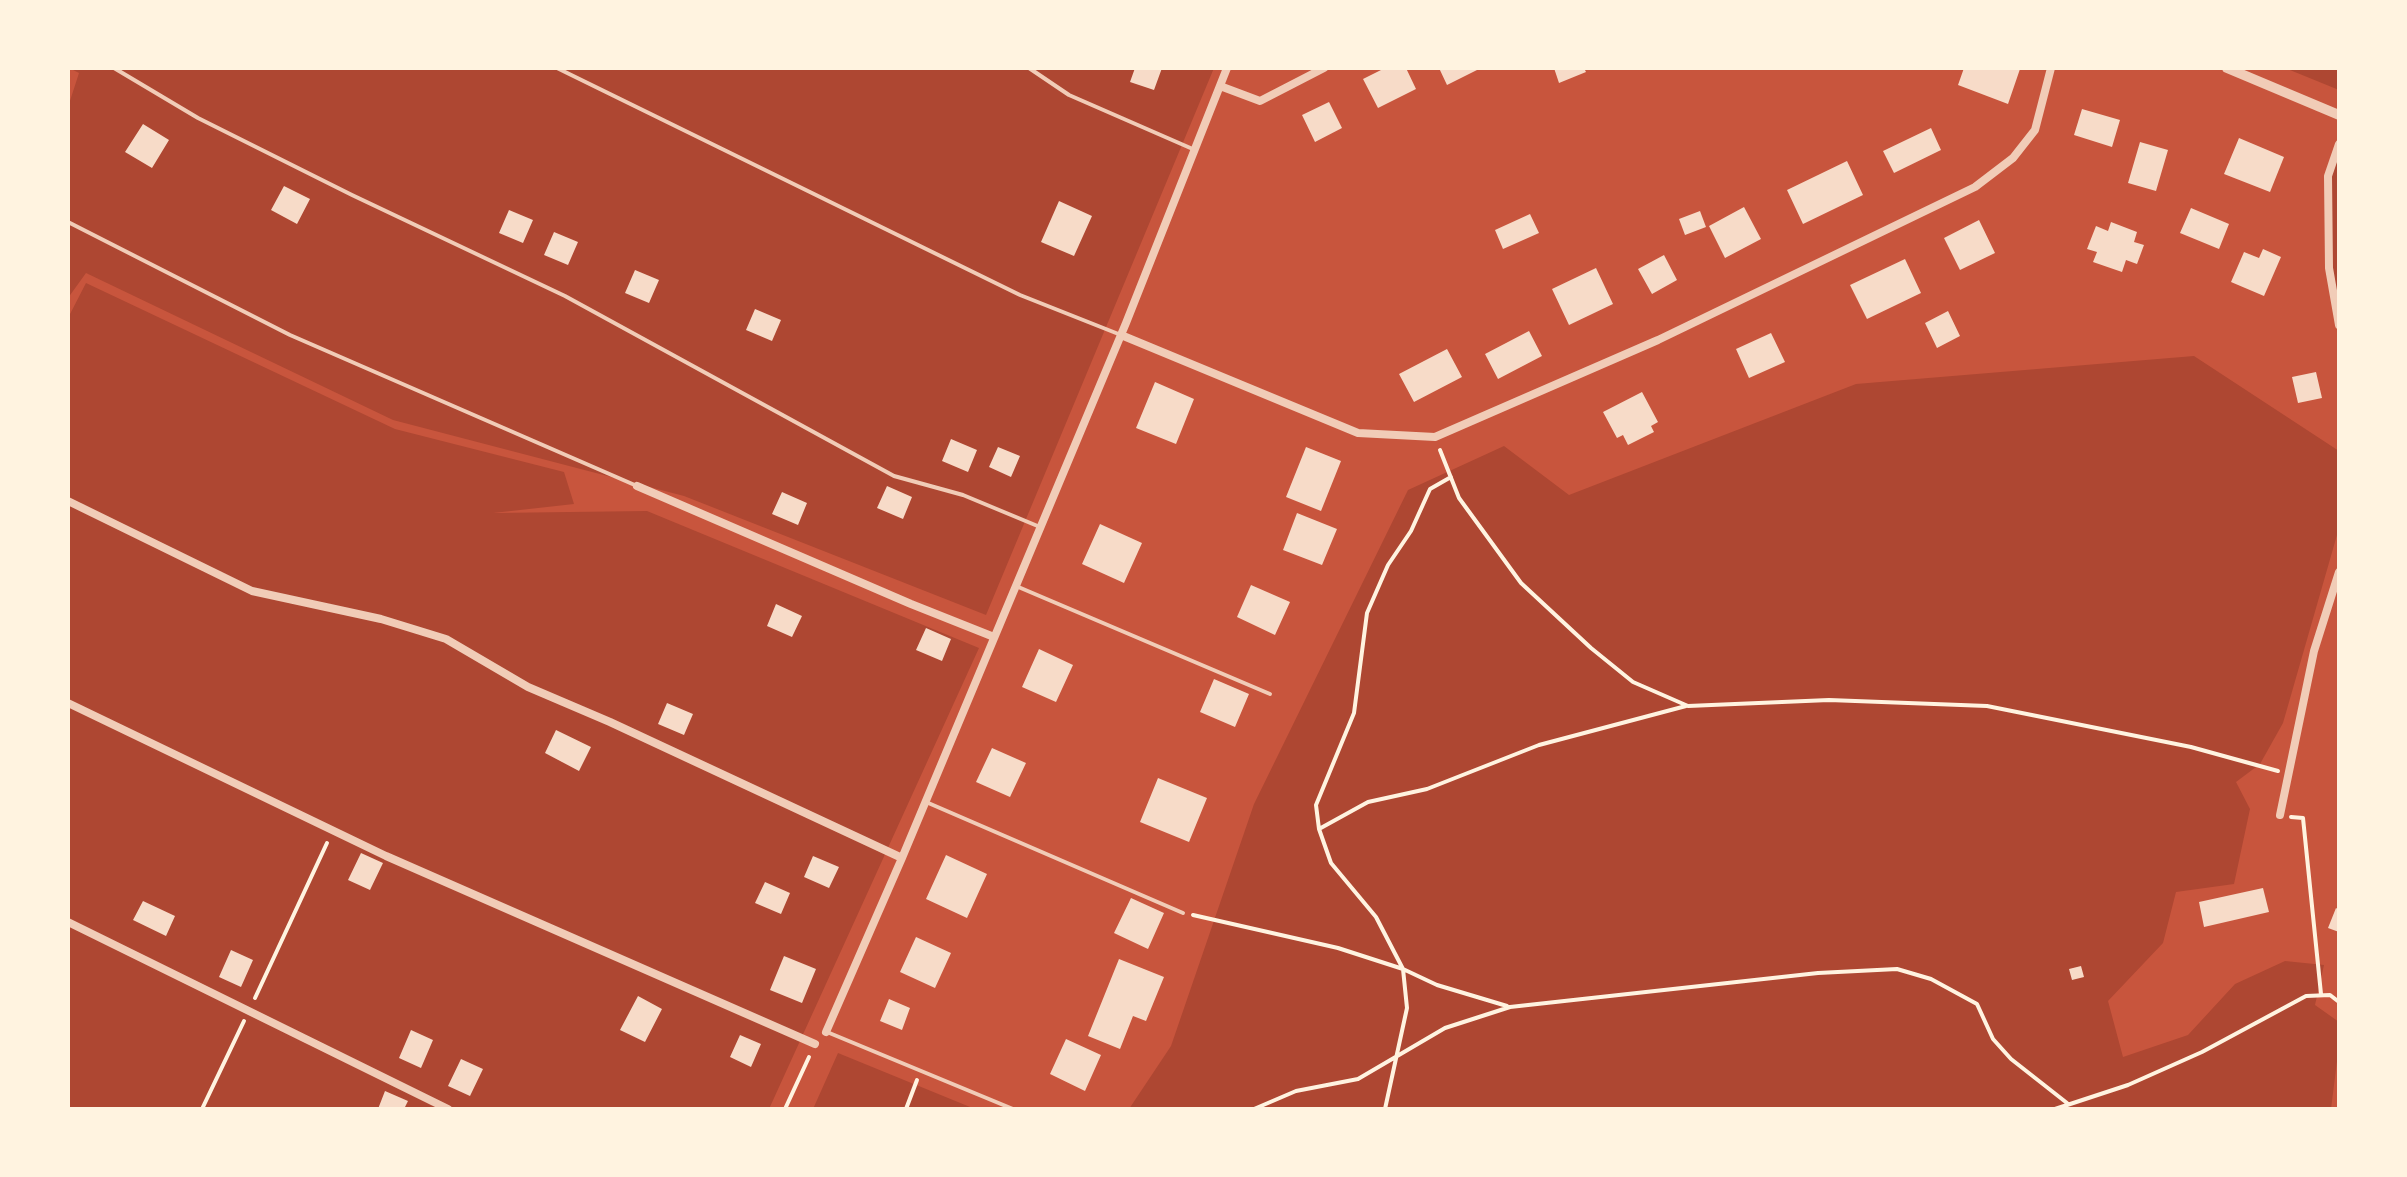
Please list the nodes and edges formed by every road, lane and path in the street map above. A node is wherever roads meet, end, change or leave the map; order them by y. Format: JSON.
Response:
{"nodes":[{"id":1,"x":114,"y":68,"type":"edge"},
{"id":2,"x":557,"y":68,"type":"edge"},
{"id":3,"x":1029,"y":68,"type":"edge"},
{"id":4,"x":1227,"y":68,"type":"edge"},
{"id":5,"x":1324,"y":68,"type":"edge"},
{"id":6,"x":2051,"y":68,"type":"edge"},
{"id":7,"x":2227,"y":68,"type":"edge"},
{"id":8,"x":1220,"y":86,"type":"junction"},
{"id":9,"x":2339,"y":115,"type":"edge"},
{"id":10,"x":2339,"y":144,"type":"edge"},
{"id":11,"x":1195,"y":150,"type":"junction"},
{"id":12,"x":68,"y":222,"type":"edge"},
{"id":13,"x":2339,"y":325,"type":"edge"},
{"id":14,"x":1121,"y":335,"type":"junction"},
{"id":15,"x":1435,"y":437,"type":"junction"},
{"id":16,"x":1451,"y":477,"type":"junction"},
{"id":17,"x":637,"y":486,"type":"joint"},
{"id":18,"x":68,"y":501,"type":"edge"},
{"id":19,"x":1040,"y":527,"type":"junction"},
{"id":20,"x":2339,"y":572,"type":"edge"},
{"id":21,"x":1016,"y":586,"type":"junction"},
{"id":22,"x":994,"y":637,"type":"junction"},
{"id":23,"x":1270,"y":694,"type":"dead end"},
{"id":24,"x":68,"y":703,"type":"edge"},
{"id":25,"x":1688,"y":706,"type":"junction"},
{"id":26,"x":2288,"y":773,"type":"junction"},
{"id":27,"x":926,"y":802,"type":"junction"},
{"id":28,"x":2280,"y":815,"type":"joint"},
{"id":29,"x":1319,"y":829,"type":"junction"},
{"id":30,"x":333,"y":830,"type":"junction"},
{"id":31,"x":902,"y":858,"type":"junction"},
{"id":32,"x":1183,"y":913,"type":"joint"},
{"id":33,"x":68,"y":922,"type":"edge"},
{"id":34,"x":1403,"y":969,"type":"junction"},
{"id":35,"x":2321,"y":994,"type":"junction"},
{"id":36,"x":2339,"y":1002,"type":"edge"},
{"id":37,"x":1510,"y":1007,"type":"junction"},
{"id":38,"x":249,"y":1011,"type":"junction"},
{"id":39,"x":826,"y":1032,"type":"joint"},
{"id":40,"x":815,"y":1044,"type":"joint"},
{"id":41,"x":1395,"y":1056,"type":"junction"},
{"id":42,"x":920,"y":1071,"type":"junction"},
{"id":43,"x":2067,"y":1103,"type":"junction"},
{"id":44,"x":202,"y":1109,"type":"edge"},
{"id":45,"x":448,"y":1109,"type":"edge"},
{"id":46,"x":785,"y":1109,"type":"edge"},
{"id":47,"x":906,"y":1109,"type":"edge"},
{"id":48,"x":1013,"y":1109,"type":"edge"},
{"id":49,"x":1254,"y":1109,"type":"edge"},
{"id":50,"x":1385,"y":1109,"type":"edge"},
{"id":51,"x":2055,"y":1109,"type":"edge"}],
"edges":[{"from":1,"to":19,"type":"lane"},
{"from":2,"to":14,"type":"lane"},
{"from":3,"to":11,"type":"lane"},
{"from":4,"to":8,"type":"street"},
{"from":5,"to":8,"type":"street"},
{"from":6,"to":15,"type":"street"},
{"from":7,"to":9,"type":"street"},
{"from":8,"to":11,"type":"street"},
{"from":10,"to":13,"type":"street"},
{"from":11,"to":14,"type":"street"},
{"from":12,"to":17,"type":"lane"},
{"from":14,"to":15,"type":"street"},
{"from":14,"to":19,"type":"street"},
{"from":15,"to":16,"type":"path"},
{"from":16,"to":25,"type":"path"},
{"from":16,"to":29,"type":"path"},
{"from":17,"to":22,"type":"street"},
{"from":18,"to":31,"type":"street"},
{"from":19,"to":21,"type":"street"},
{"from":20,"to":26,"type":"street"},
{"from":21,"to":22,"type":"street"},
{"from":21,"to":23,"type":"lane"},
{"from":22,"to":27,"type":"street"},
{"from":24,"to":30,"type":"street"},
{"from":25,"to":26,"type":"path"},
{"from":25,"to":29,"type":"path"},
{"from":26,"to":28,"type":"street"},
{"from":27,"to":31,"type":"street"},
{"from":27,"to":32,"type":"lane"},
{"from":28,"to":35,"type":"path"},
{"from":29,"to":34,"type":"path"},
{"from":30,"to":38,"type":"path"},
{"from":30,"to":40,"type":"street"},
{"from":31,"to":39,"type":"street"},
{"from":32,"to":34,"type":"path"},
{"from":33,"to":38,"type":"street"},
{"from":34,"to":37,"type":"path"},
{"from":34,"to":41,"type":"path"},
{"from":35,"to":36,"type":"path"},
{"from":35,"to":43,"type":"path"},
{"from":37,"to":41,"type":"path"},
{"from":37,"to":43,"type":"path"},
{"from":38,"to":44,"type":"path"},
{"from":38,"to":45,"type":"street"},
{"from":39,"to":42,"type":"lane"},
{"from":40,"to":46,"type":"path"},
{"from":41,"to":49,"type":"path"},
{"from":41,"to":50,"type":"path"},
{"from":42,"to":47,"type":"path"},
{"from":42,"to":48,"type":"lane"},
{"from":43,"to":51,"type":"path"}]}
